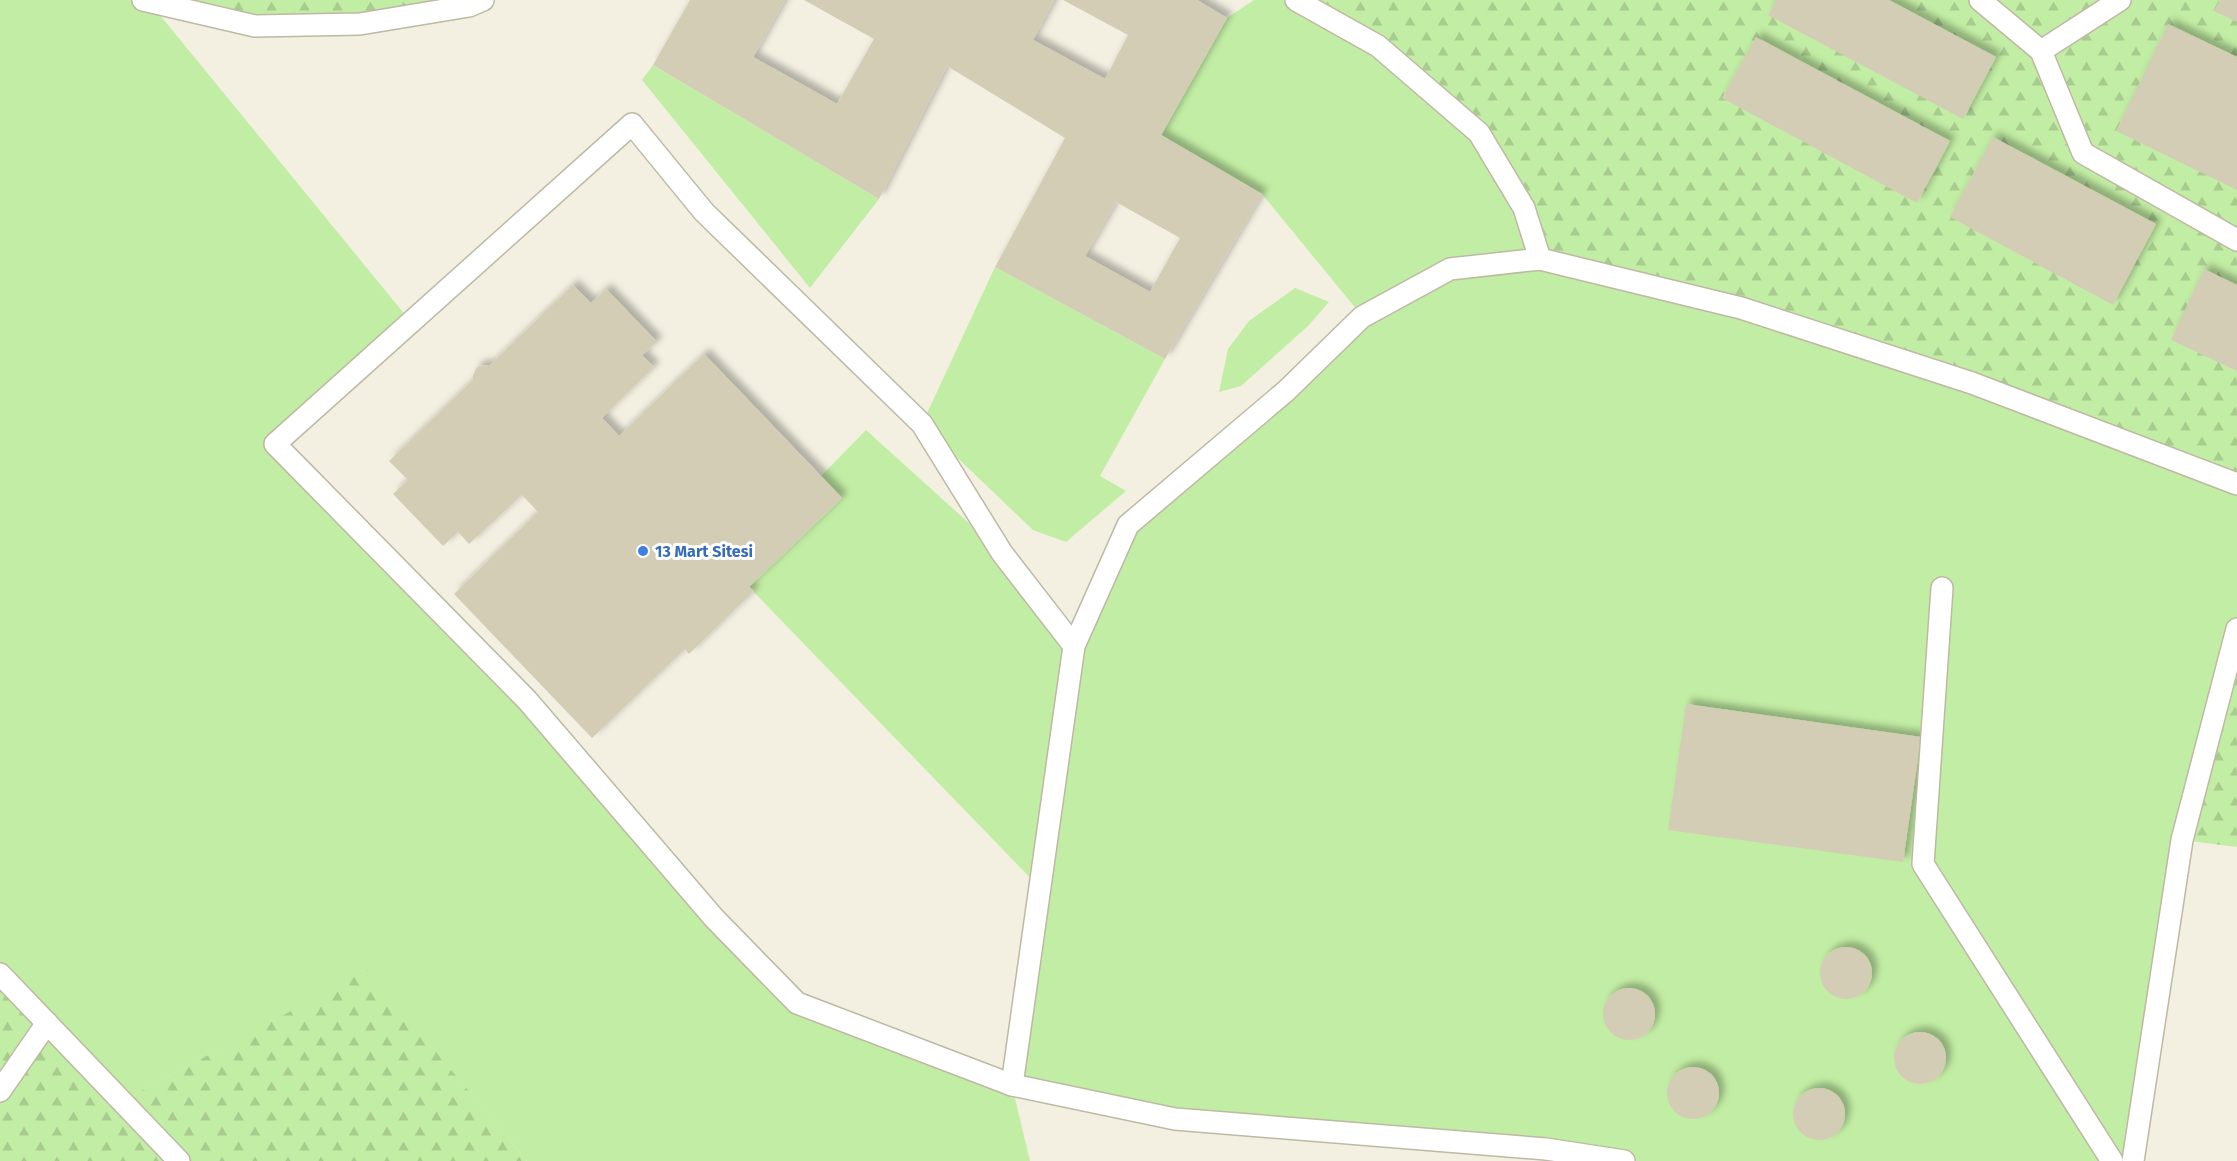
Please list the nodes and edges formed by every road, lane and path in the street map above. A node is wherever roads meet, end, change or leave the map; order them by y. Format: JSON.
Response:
{"nodes":[{"id":1,"x":143,"y":0,"type":"edge"},
{"id":2,"x":483,"y":0,"type":"edge"},
{"id":3,"x":1296,"y":0,"type":"edge"},
{"id":4,"x":1980,"y":0,"type":"edge"},
{"id":5,"x":2120,"y":0,"type":"edge"},
{"id":6,"x":2041,"y":51,"type":"junction"},
{"id":7,"x":2237,"y":240,"type":"edge"},
{"id":8,"x":1540,"y":259,"type":"junction"},
{"id":9,"x":2237,"y":484,"type":"edge"},
{"id":10,"x":1942,"y":588,"type":"dead end"},
{"id":11,"x":2237,"y":629,"type":"edge"},
{"id":12,"x":1074,"y":646,"type":"junction"},
{"id":13,"x":0,"y":974,"type":"edge"},
{"id":14,"x":48,"y":1023,"type":"junction"},
{"id":15,"x":1012,"y":1085,"type":"junction"},
{"id":16,"x":0,"y":1091,"type":"edge"},
{"id":17,"x":179,"y":1161,"type":"edge"},
{"id":18,"x":1624,"y":1161,"type":"edge"},
{"id":19,"x":2112,"y":1161,"type":"edge"},
{"id":20,"x":2133,"y":1161,"type":"edge"}],
"edges":[{"from":1,"to":2,"type":"lane"},
{"from":3,"to":8,"type":"lane"},
{"from":4,"to":6,"type":"lane"},
{"from":5,"to":6,"type":"lane"},
{"from":6,"to":7,"type":"lane"},
{"from":8,"to":9,"type":"lane"},
{"from":8,"to":12,"type":"lane"},
{"from":10,"to":19,"type":"lane"},
{"from":11,"to":20,"type":"lane"},
{"from":12,"to":15,"type":"lane"},
{"from":12,"to":15,"type":"lane"},
{"from":13,"to":14,"type":"lane"},
{"from":14,"to":16,"type":"lane"},
{"from":14,"to":17,"type":"lane"},
{"from":15,"to":18,"type":"lane"}]}
